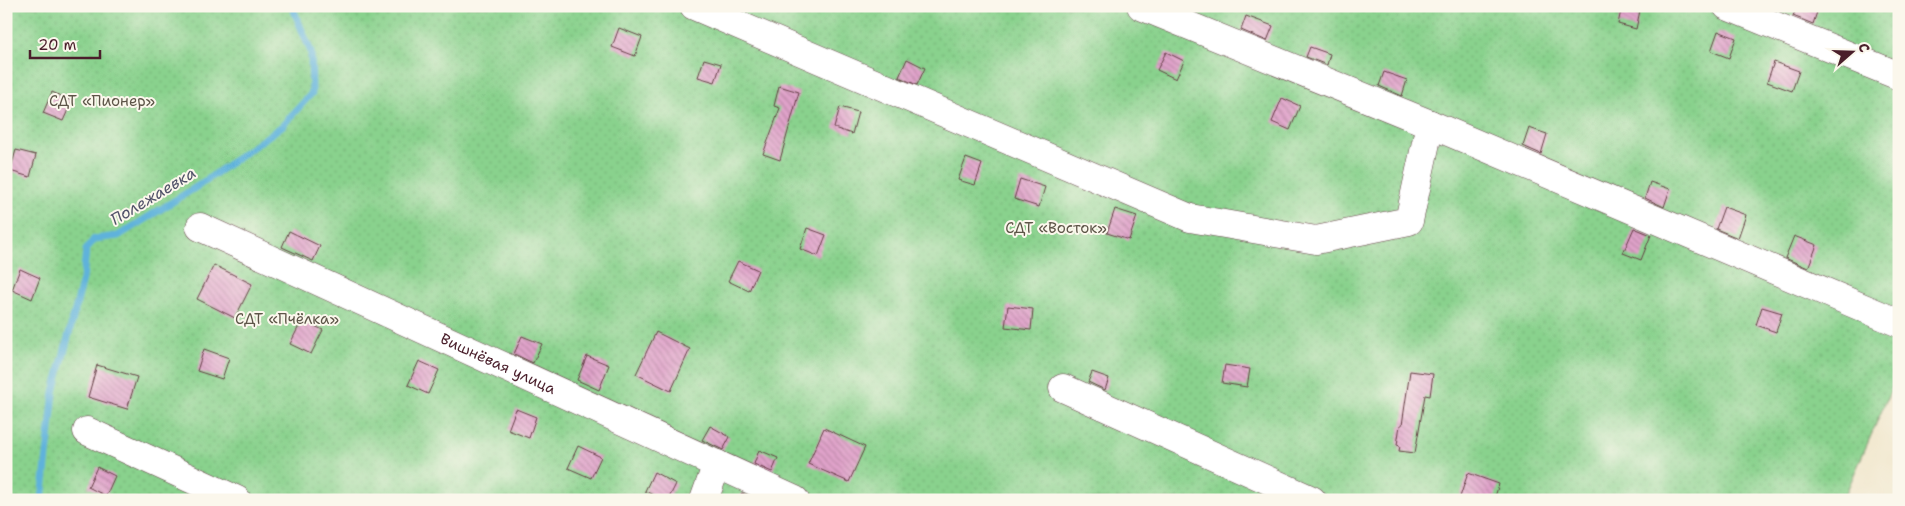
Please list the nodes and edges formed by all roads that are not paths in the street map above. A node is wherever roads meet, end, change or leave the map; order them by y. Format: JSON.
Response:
{"nodes":[{"id":1,"x":694,"y":6,"type":"edge"},
{"id":2,"x":1141,"y":6,"type":"edge"},
{"id":3,"x":1728,"y":6,"type":"edge"},
{"id":4,"x":1899,"y":76,"type":"edge"},
{"id":5,"x":1430,"y":124,"type":"junction"},
{"id":6,"x":200,"y":227,"type":"dead end"},
{"id":7,"x":1899,"y":323,"type":"edge"},
{"id":8,"x":1063,"y":388,"type":"dead end"},
{"id":9,"x":87,"y":431,"type":"dead end"},
{"id":10,"x":717,"y":464,"type":"junction"},
{"id":11,"x":237,"y":500,"type":"edge"},
{"id":12,"x":704,"y":500,"type":"edge"},
{"id":13,"x":795,"y":500,"type":"edge"},
{"id":14,"x":1312,"y":500,"type":"edge"}],
"edges":[{"from":1,"to":5,"type":"street"},
{"from":2,"to":5,"type":"street"},
{"from":3,"to":4,"type":"street"},
{"from":5,"to":7,"type":"street"},
{"from":6,"to":10,"type":"street","name":"Вишнёвая улица"},
{"from":8,"to":14,"type":"street"},
{"from":9,"to":11,"type":"street"},
{"from":10,"to":12,"type":"street"},
{"from":10,"to":13,"type":"street","name":"Вишнёвая улица"}]}
